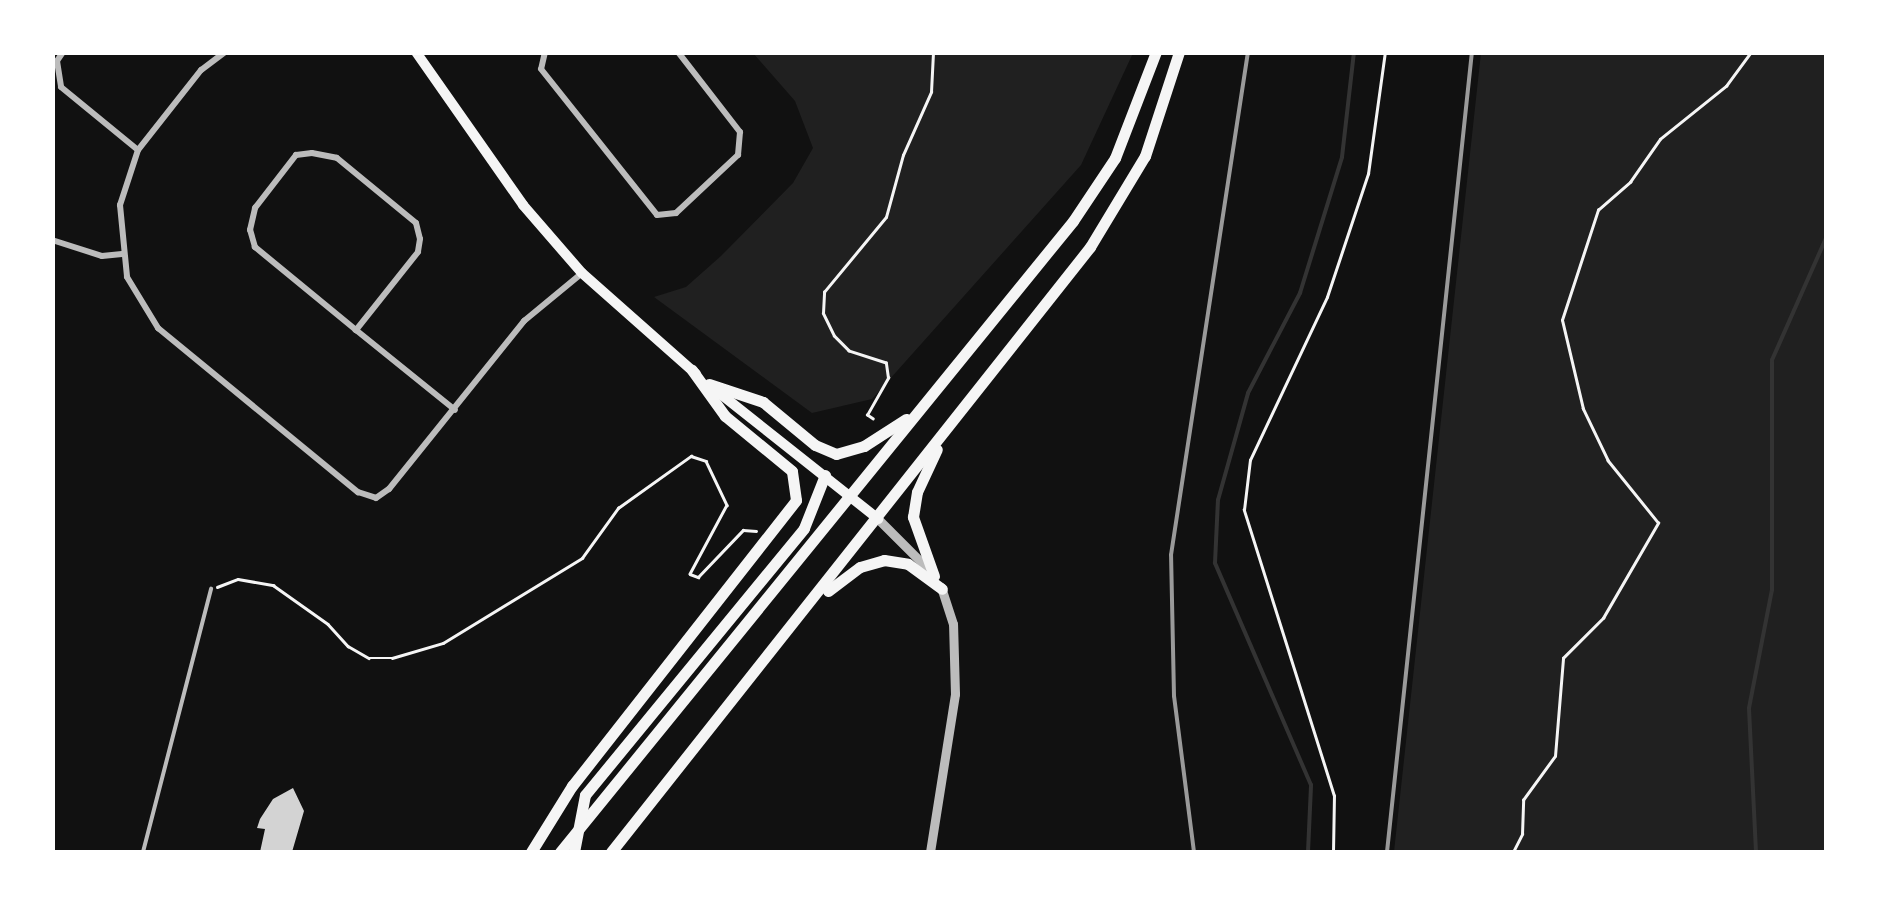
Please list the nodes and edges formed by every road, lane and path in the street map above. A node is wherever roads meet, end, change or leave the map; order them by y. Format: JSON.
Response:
{"nodes":[{"id":1,"x":63,"y":52,"type":"edge"},
{"id":2,"x":225,"y":52,"type":"edge"},
{"id":3,"x":416,"y":52,"type":"edge"},
{"id":4,"x":545,"y":52,"type":"edge"},
{"id":5,"x":678,"y":52,"type":"edge"},
{"id":6,"x":933,"y":52,"type":"edge"},
{"id":7,"x":1156,"y":52,"type":"edge"},
{"id":8,"x":1180,"y":52,"type":"edge"},
{"id":9,"x":1384,"y":52,"type":"edge"},
{"id":10,"x":1752,"y":52,"type":"edge"},
{"id":11,"x":138,"y":150,"type":"junction"},
{"id":12,"x":52,"y":240,"type":"edge"},
{"id":13,"x":122,"y":254,"type":"junction"},
{"id":14,"x":582,"y":273,"type":"junction"},
{"id":15,"x":356,"y":330,"type":"junction"},
{"id":16,"x":692,"y":370,"type":"junction"},
{"id":17,"x":709,"y":384,"type":"junction"},
{"id":18,"x":921,"y":408,"type":"junction"},
{"id":19,"x":454,"y":410,"type":"junction"},
{"id":20,"x":873,"y":419,"type":"dead end"},
{"id":21,"x":952,"y":424,"type":"junction"},
{"id":22,"x":825,"y":475,"type":"junction"},
{"id":23,"x":850,"y":495,"type":"junction"},
{"id":24,"x":878,"y":519,"type":"junction"},
{"id":25,"x":757,"y":531,"type":"dead end"},
{"id":26,"x":934,"y":576,"type":"junction"},
{"id":27,"x":942,"y":588,"type":"junction"},
{"id":28,"x":211,"y":589,"type":"joint"},
{"id":29,"x":812,"y":602,"type":"junction"},
{"id":30,"x":578,"y":832,"type":"junction"},
{"id":31,"x":143,"y":852,"type":"edge"},
{"id":32,"x":531,"y":852,"type":"edge"},
{"id":33,"x":560,"y":852,"type":"edge"},
{"id":34,"x":574,"y":852,"type":"edge"},
{"id":35,"x":611,"y":852,"type":"edge"},
{"id":36,"x":930,"y":852,"type":"edge"},
{"id":37,"x":1333,"y":852,"type":"edge"},
{"id":38,"x":1513,"y":852,"type":"edge"}],
"edges":[{"from":1,"to":11,"type":"street"},
{"from":2,"to":11,"type":"street"},
{"from":3,"to":14,"type":"main road"},
{"from":4,"to":5,"type":"street"},
{"from":6,"to":20,"type":"path"},
{"from":7,"to":18,"type":"highway"},
{"from":8,"to":21,"type":"highway"},
{"from":9,"to":37,"type":"path"},
{"from":10,"to":38,"type":"path"},
{"from":11,"to":13,"type":"street"},
{"from":12,"to":13,"type":"street"},
{"from":13,"to":19,"type":"street"},
{"from":14,"to":16,"type":"main road"},
{"from":14,"to":19,"type":"street"},
{"from":15,"to":15,"type":"street"},
{"from":15,"to":19,"type":"street"},
{"from":16,"to":17,"type":"main road"},
{"from":16,"to":32,"type":"highway"},
{"from":17,"to":18,"type":"highway"},
{"from":17,"to":22,"type":"main road"},
{"from":18,"to":23,"type":"highway"},
{"from":21,"to":24,"type":"highway"},
{"from":21,"to":26,"type":"highway"},
{"from":22,"to":23,"type":"main road"},
{"from":22,"to":30,"type":"highway"},
{"from":23,"to":24,"type":"main road"},
{"from":23,"to":30,"type":"highway"},
{"from":24,"to":26,"type":"street"},
{"from":24,"to":29,"type":"highway"},
{"from":25,"to":28,"type":"path"},
{"from":26,"to":27,"type":"street"},
{"from":27,"to":29,"type":"highway"},
{"from":27,"to":36,"type":"street"},
{"from":28,"to":31,"type":"lane"},
{"from":29,"to":35,"type":"highway"},
{"from":30,"to":33,"type":"highway"},
{"from":30,"to":34,"type":"highway"}]}
